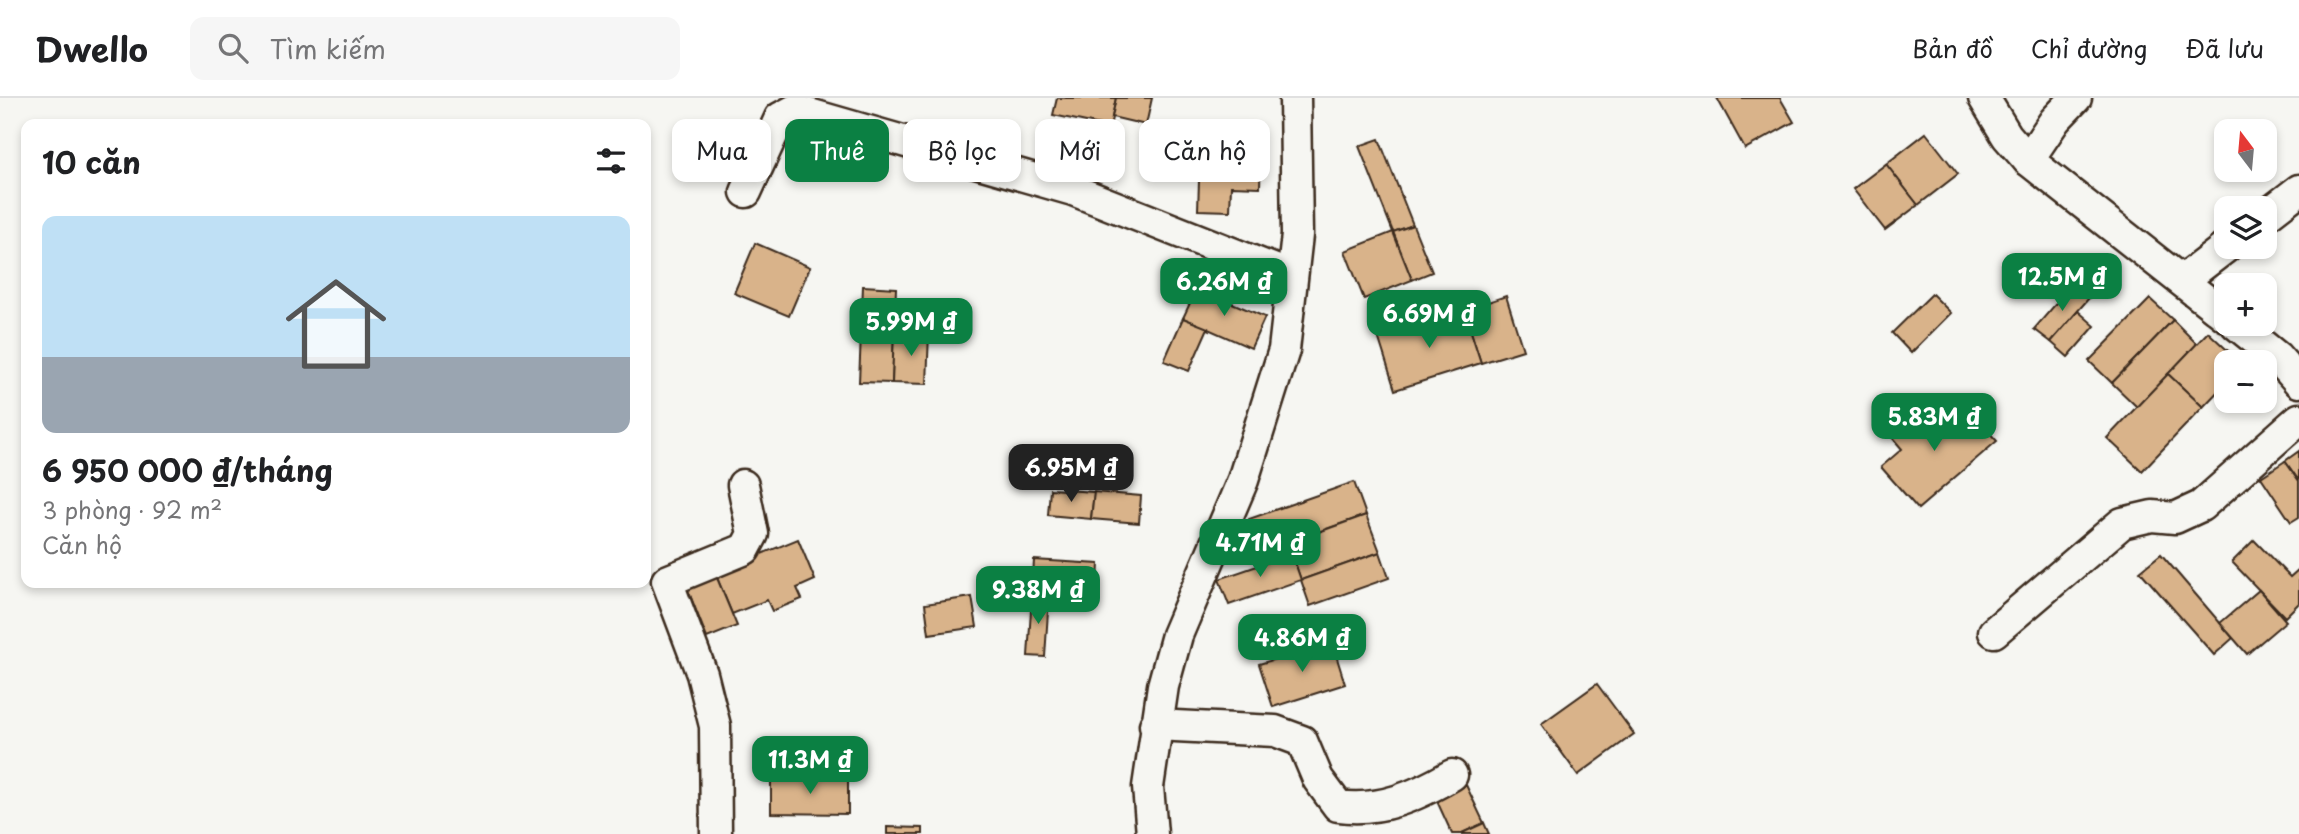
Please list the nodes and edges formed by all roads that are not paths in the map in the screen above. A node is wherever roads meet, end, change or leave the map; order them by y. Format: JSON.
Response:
{"nodes":[{"id":1,"x":1295,"y":98,"type":"edge"},
{"id":2,"x":1984,"y":98,"type":"edge"},
{"id":3,"x":2076,"y":98,"type":"edge"},
{"id":4,"x":2028,"y":160,"type":"junction"},
{"id":5,"x":2299,"y":190,"type":"edge"},
{"id":6,"x":746,"y":192,"type":"dead end"},
{"id":7,"x":2277,"y":207,"type":"edge"},
{"id":8,"x":2214,"y":256,"type":"edge"},
{"id":9,"x":1290,"y":276,"type":"junction"},
{"id":10,"x":2183,"y":280,"type":"junction"},
{"id":11,"x":2214,"y":306,"type":"edge"},
{"id":12,"x":2251,"y":336,"type":"edge"},
{"id":13,"x":2299,"y":382,"type":"edge"},
{"id":14,"x":2299,"y":419,"type":"edge"},
{"id":15,"x":743,"y":485,"type":"dead end"},
{"id":16,"x":1994,"y":632,"type":"dead end"},
{"id":17,"x":1155,"y":724,"type":"junction"},
{"id":18,"x":1452,"y":775,"type":"dead end"},
{"id":19,"x":716,"y":834,"type":"edge"},
{"id":20,"x":1152,"y":834,"type":"edge"}],
"edges":[{"from":1,"to":9,"type":"street"},
{"from":2,"to":4,"type":"street"},
{"from":3,"to":4,"type":"street"},
{"from":4,"to":10,"type":"street"},
{"from":5,"to":7,"type":"street"},
{"from":6,"to":9,"type":"street"},
{"from":8,"to":10,"type":"street"},
{"from":9,"to":17,"type":"street"},
{"from":10,"to":11,"type":"street"},
{"from":12,"to":13,"type":"street"},
{"from":14,"to":16,"type":"street"},
{"from":15,"to":19,"type":"street"},
{"from":17,"to":18,"type":"street"},
{"from":17,"to":20,"type":"street"}]}
